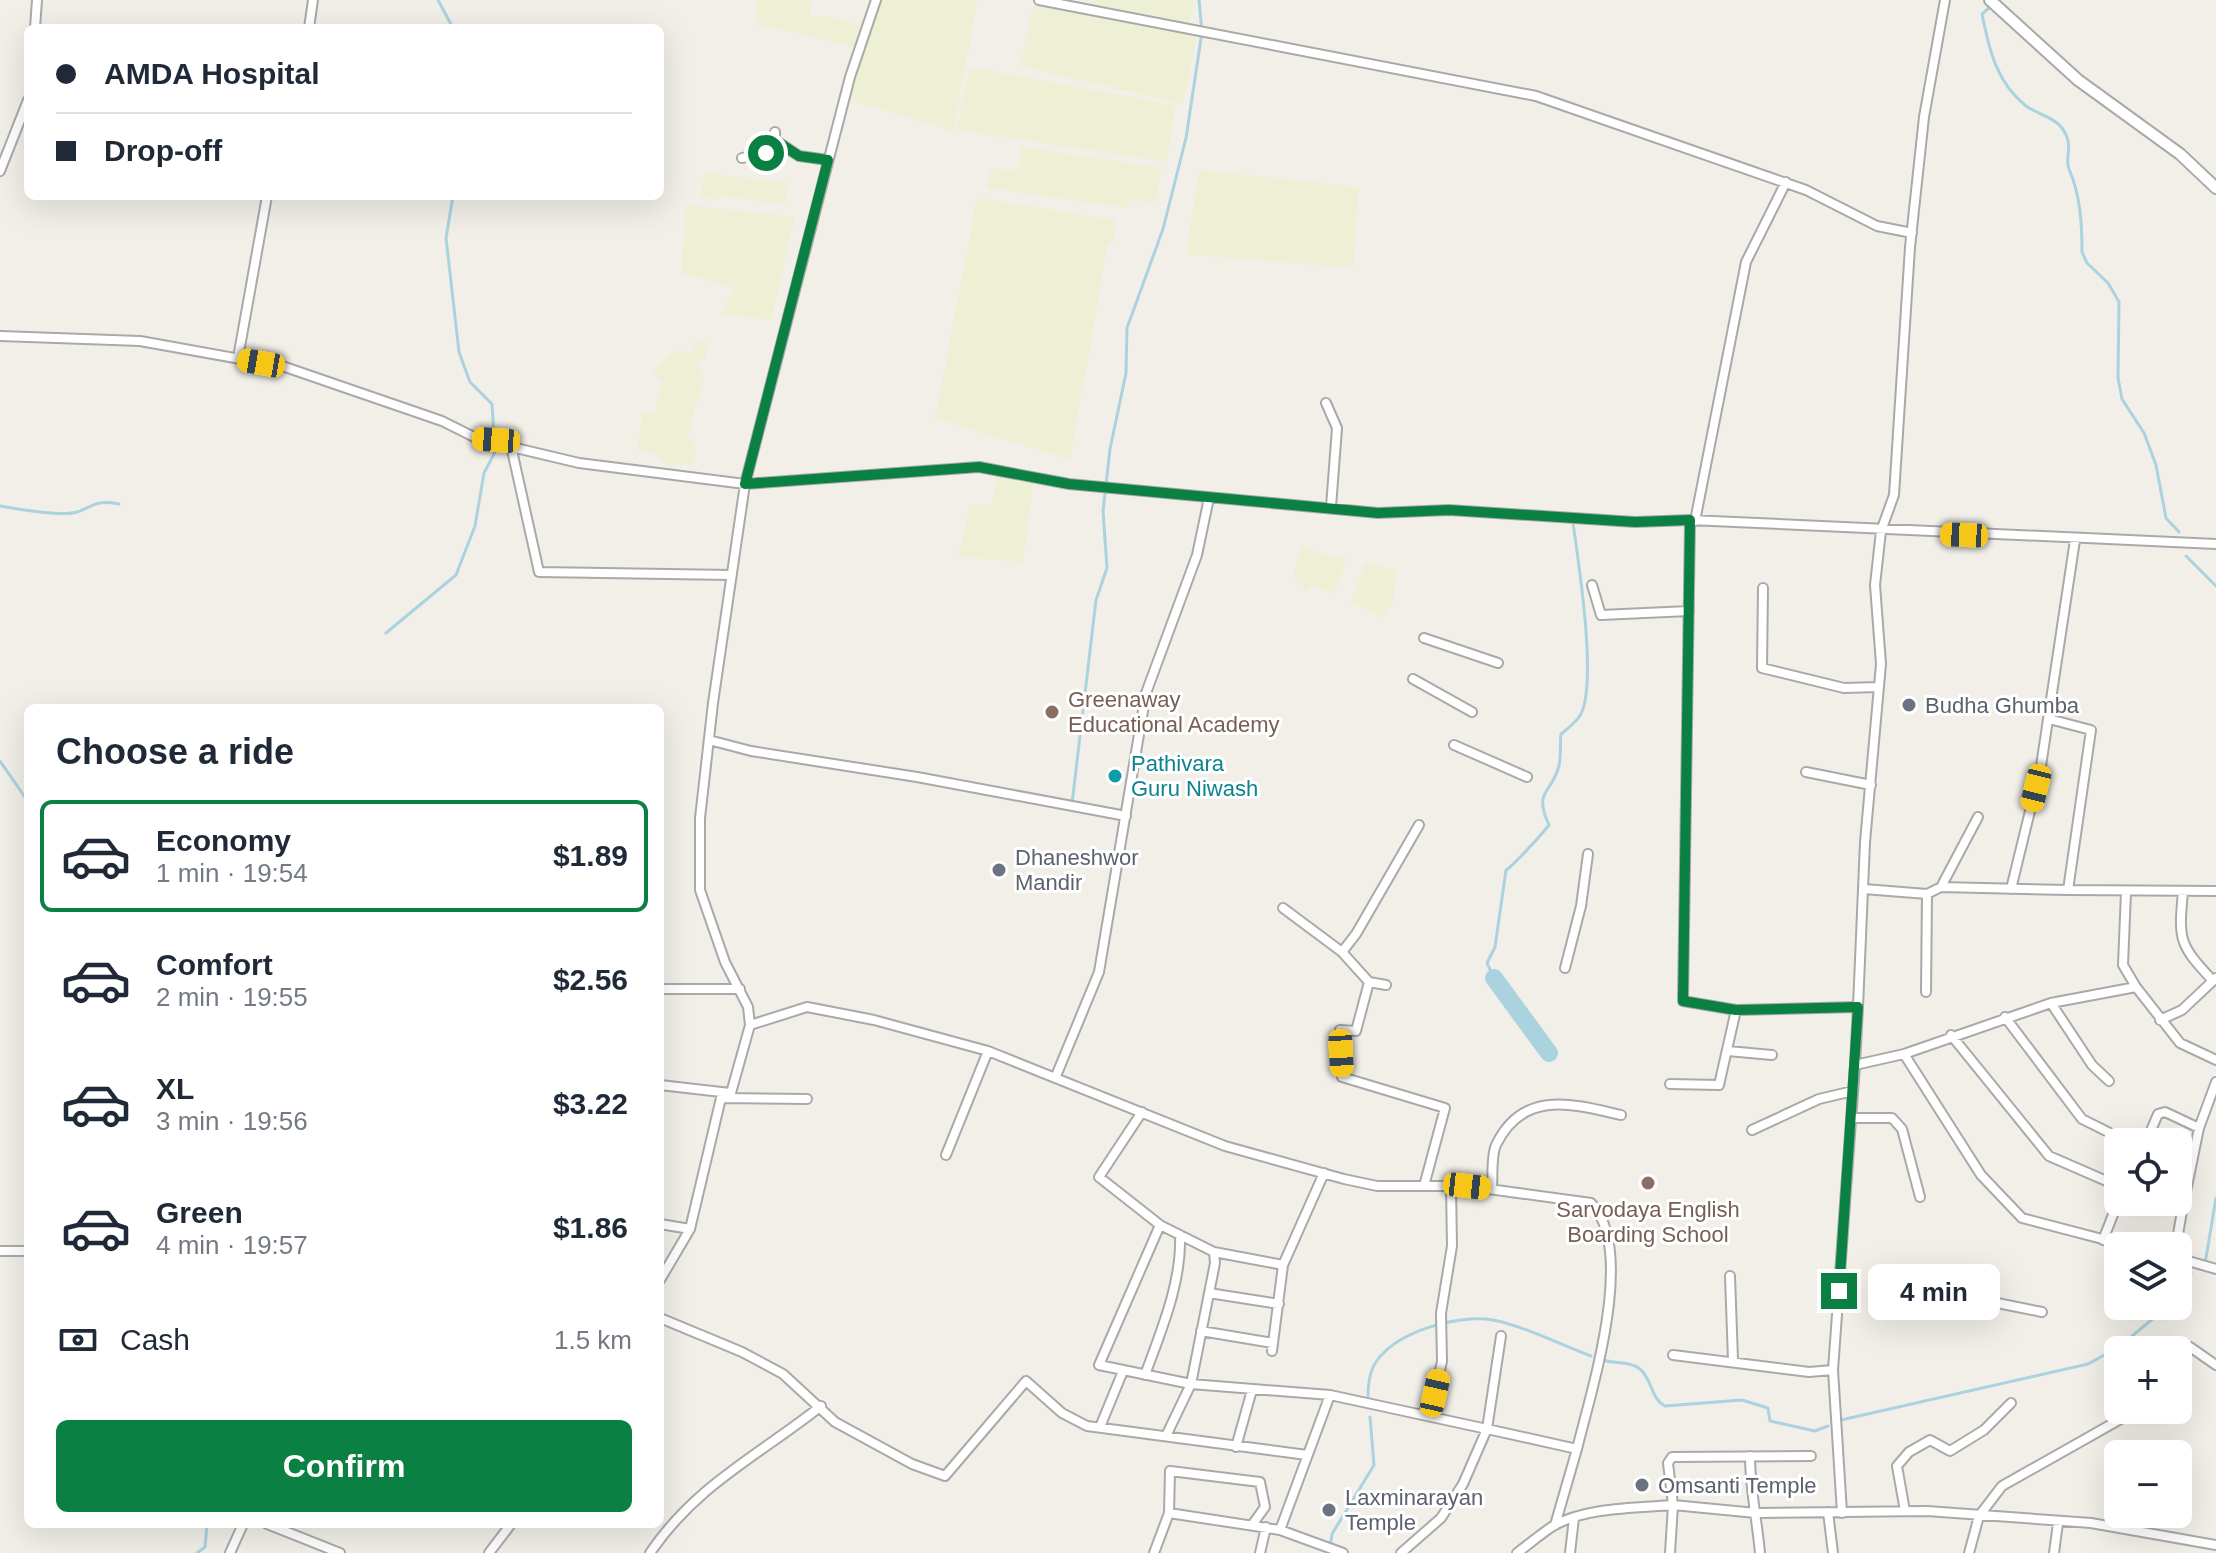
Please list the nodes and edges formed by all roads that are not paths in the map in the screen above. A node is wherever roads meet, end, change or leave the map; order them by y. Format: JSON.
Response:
{"nodes":[{"id":1,"x":37,"y":0,"type":"edge"},
{"id":2,"x":313,"y":0,"type":"edge"},
{"id":3,"x":876,"y":0,"type":"edge"},
{"id":4,"x":1039,"y":0,"type":"edge"},
{"id":5,"x":1945,"y":0,"type":"edge"},
{"id":6,"x":1990,"y":0,"type":"edge"},
{"id":7,"x":35,"y":24,"type":"edge"},
{"id":8,"x":310,"y":24,"type":"edge"},
{"id":9,"x":24,"y":110,"type":"edge"},
{"id":10,"x":742,"y":158,"type":"dead end"},
{"id":11,"x":828,"y":160,"type":"junction"},
{"id":12,"x":0,"y":171,"type":"edge"},
{"id":13,"x":1786,"y":182,"type":"junction"},
{"id":14,"x":2216,"y":188,"type":"edge"},
{"id":15,"x":266,"y":200,"type":"edge"},
{"id":16,"x":1912,"y":233,"type":"junction"},
{"id":17,"x":0,"y":336,"type":"edge"},
{"id":18,"x":238,"y":358,"type":"junction"},
{"id":19,"x":1326,"y":403,"type":"dead end"},
{"id":20,"x":511,"y":446,"type":"junction"},
{"id":21,"x":745,"y":484,"type":"junction"},
{"id":22,"x":1209,"y":498,"type":"junction"},
{"id":23,"x":1331,"y":507,"type":"junction"},
{"id":24,"x":1692,"y":520,"type":"junction"},
{"id":25,"x":1881,"y":531,"type":"junction"},
{"id":26,"x":2075,"y":540,"type":"junction"},
{"id":27,"x":2216,"y":544,"type":"edge"},
{"id":28,"x":732,"y":575,"type":"junction"},
{"id":29,"x":1592,"y":585,"type":"dead end"},
{"id":30,"x":1763,"y":588,"type":"dead end"},
{"id":31,"x":1689,"y":611,"type":"junction"},
{"id":32,"x":1424,"y":638,"type":"dead end"},
{"id":33,"x":1498,"y":663,"type":"dead end"},
{"id":34,"x":1413,"y":679,"type":"dead end"},
{"id":35,"x":1879,"y":687,"type":"junction"},
{"id":36,"x":1472,"y":712,"type":"dead end"},
{"id":37,"x":2049,"y":719,"type":"junction"},
{"id":38,"x":709,"y":740,"type":"junction"},
{"id":39,"x":1454,"y":745,"type":"dead end"},
{"id":40,"x":1806,"y":772,"type":"dead end"},
{"id":41,"x":1527,"y":777,"type":"dead end"},
{"id":42,"x":1871,"y":785,"type":"junction"},
{"id":43,"x":1126,"y":816,"type":"junction"},
{"id":44,"x":1978,"y":817,"type":"dead end"},
{"id":45,"x":1419,"y":825,"type":"dead end"},
{"id":46,"x":1588,"y":854,"type":"dead end"},
{"id":47,"x":1941,"y":887,"type":"junction"},
{"id":48,"x":1864,"y":889,"type":"junction"},
{"id":49,"x":2011,"y":889,"type":"junction"},
{"id":50,"x":2068,"y":890,"type":"junction"},
{"id":51,"x":2216,"y":891,"type":"edge"},
{"id":52,"x":2126,"y":892,"type":"junction"},
{"id":53,"x":2183,"y":892,"type":"junction"},
{"id":54,"x":1927,"y":894,"type":"junction"},
{"id":55,"x":1283,"y":908,"type":"dead end"},
{"id":56,"x":1342,"y":952,"type":"junction"},
{"id":57,"x":1565,"y":968,"type":"dead end"},
{"id":58,"x":2214,"y":980,"type":"edge"},
{"id":59,"x":1369,"y":982,"type":"junction"},
{"id":60,"x":1386,"y":985,"type":"dead end"},
{"id":61,"x":2136,"y":987,"type":"junction"},
{"id":62,"x":664,"y":989,"type":"edge"},
{"id":63,"x":740,"y":989,"type":"junction"},
{"id":64,"x":1926,"y":992,"type":"dead end"},
{"id":65,"x":2051,"y":1003,"type":"junction"},
{"id":66,"x":1858,"y":1007,"type":"junction"},
{"id":67,"x":1736,"y":1010,"type":"junction"},
{"id":68,"x":2005,"y":1017,"type":"junction"},
{"id":69,"x":2160,"y":1020,"type":"junction"},
{"id":70,"x":750,"y":1025,"type":"junction"},
{"id":71,"x":1951,"y":1035,"type":"junction"},
{"id":72,"x":988,"y":1051,"type":"junction"},
{"id":73,"x":1728,"y":1051,"type":"junction"},
{"id":74,"x":1904,"y":1054,"type":"junction"},
{"id":75,"x":1772,"y":1055,"type":"dead end"},
{"id":76,"x":2216,"y":1060,"type":"edge"},
{"id":77,"x":1855,"y":1065,"type":"junction"},
{"id":78,"x":1056,"y":1076,"type":"junction"},
{"id":79,"x":2109,"y":1081,"type":"dead end"},
{"id":80,"x":2216,"y":1082,"type":"edge"},
{"id":81,"x":1670,"y":1084,"type":"dead end"},
{"id":82,"x":664,"y":1085,"type":"edge"},
{"id":83,"x":1853,"y":1091,"type":"junction"},
{"id":84,"x":731,"y":1093,"type":"junction"},
{"id":85,"x":721,"y":1098,"type":"junction"},
{"id":86,"x":807,"y":1099,"type":"dead end"},
{"id":87,"x":1142,"y":1112,"type":"junction"},
{"id":88,"x":1621,"y":1115,"type":"dead end"},
{"id":89,"x":1852,"y":1118,"type":"junction"},
{"id":90,"x":2152,"y":1128,"type":"edge"},
{"id":91,"x":2199,"y":1128,"type":"junction"},
{"id":92,"x":1752,"y":1130,"type":"dead end"},
{"id":93,"x":2104,"y":1130,"type":"edge"},
{"id":94,"x":946,"y":1155,"type":"dead end"},
{"id":95,"x":2192,"y":1162,"type":"edge"},
{"id":96,"x":1324,"y":1173,"type":"junction"},
{"id":97,"x":2104,"y":1180,"type":"edge"},
{"id":98,"x":1424,"y":1186,"type":"junction"},
{"id":99,"x":1451,"y":1187,"type":"junction"},
{"id":100,"x":1492,"y":1188,"type":"junction"},
{"id":101,"x":1920,"y":1197,"type":"dead end"},
{"id":102,"x":2112,"y":1216,"type":"edge"},
{"id":103,"x":664,"y":1225,"type":"edge"},
{"id":104,"x":1160,"y":1225,"type":"junction"},
{"id":105,"x":690,"y":1229,"type":"junction"},
{"id":106,"x":1180,"y":1235,"type":"junction"},
{"id":107,"x":2103,"y":1240,"type":"joint"},
{"id":108,"x":0,"y":1251,"type":"edge"},
{"id":109,"x":24,"y":1251,"type":"edge"},
{"id":110,"x":1214,"y":1252,"type":"junction"},
{"id":111,"x":2192,"y":1262,"type":"edge"},
{"id":112,"x":1283,"y":1265,"type":"junction"},
{"id":113,"x":2216,"y":1269,"type":"edge"},
{"id":114,"x":664,"y":1273,"type":"edge"},
{"id":115,"x":1730,"y":1276,"type":"dead end"},
{"id":116,"x":1209,"y":1293,"type":"junction"},
{"id":117,"x":1934,"y":1296,"type":"dead end"},
{"id":118,"x":1279,"y":1304,"type":"junction"},
{"id":119,"x":2042,"y":1312,"type":"dead end"},
{"id":120,"x":664,"y":1320,"type":"edge"},
{"id":121,"x":1201,"y":1331,"type":"junction"},
{"id":122,"x":1501,"y":1336,"type":"dead end"},
{"id":123,"x":2192,"y":1348,"type":"edge"},
{"id":124,"x":1673,"y":1355,"type":"dead end"},
{"id":125,"x":1733,"y":1360,"type":"junction"},
{"id":126,"x":2216,"y":1365,"type":"edge"},
{"id":127,"x":1833,"y":1370,"type":"junction"},
{"id":128,"x":1123,"y":1371,"type":"junction"},
{"id":129,"x":1145,"y":1375,"type":"junction"},
{"id":130,"x":1191,"y":1384,"type":"junction"},
{"id":131,"x":1252,"y":1390,"type":"junction"},
{"id":132,"x":1330,"y":1395,"type":"junction"},
{"id":133,"x":2011,"y":1403,"type":"dead end"},
{"id":134,"x":821,"y":1406,"type":"junction"},
{"id":135,"x":1422,"y":1414,"type":"junction"},
{"id":136,"x":2112,"y":1424,"type":"edge"},
{"id":137,"x":1100,"y":1427,"type":"junction"},
{"id":138,"x":1487,"y":1429,"type":"junction"},
{"id":139,"x":1166,"y":1436,"type":"junction"},
{"id":140,"x":1236,"y":1447,"type":"junction"},
{"id":141,"x":1577,"y":1449,"type":"junction"},
{"id":142,"x":1307,"y":1455,"type":"junction"},
{"id":143,"x":1750,"y":1456,"type":"junction"},
{"id":144,"x":1811,"y":1456,"type":"dead end"},
{"id":145,"x":1673,"y":1505,"type":"junction"},
{"id":146,"x":1905,"y":1511,"type":"junction"},
{"id":147,"x":1828,"y":1512,"type":"junction"},
{"id":148,"x":1169,"y":1513,"type":"junction"},
{"id":149,"x":1756,"y":1513,"type":"junction"},
{"id":150,"x":1842,"y":1513,"type":"junction"},
{"id":151,"x":1979,"y":1516,"type":"junction"},
{"id":152,"x":1574,"y":1518,"type":"junction"},
{"id":153,"x":2058,"y":1523,"type":"junction"},
{"id":154,"x":1252,"y":1525,"type":"junction"},
{"id":155,"x":1555,"y":1525,"type":"junction"},
{"id":156,"x":1266,"y":1527,"type":"junction"},
{"id":157,"x":241,"y":1528,"type":"edge"},
{"id":158,"x":277,"y":1528,"type":"edge"},
{"id":159,"x":508,"y":1528,"type":"edge"},
{"id":160,"x":1280,"y":1530,"type":"junction"},
{"id":161,"x":2216,"y":1545,"type":"edge"},
{"id":162,"x":1341,"y":1552,"type":"edge"},
{"id":163,"x":230,"y":1553,"type":"edge"},
{"id":164,"x":340,"y":1553,"type":"edge"},
{"id":165,"x":489,"y":1553,"type":"edge"},
{"id":166,"x":650,"y":1553,"type":"edge"},
{"id":167,"x":1154,"y":1553,"type":"edge"},
{"id":168,"x":1260,"y":1553,"type":"edge"},
{"id":169,"x":1401,"y":1553,"type":"edge"},
{"id":170,"x":1517,"y":1553,"type":"edge"},
{"id":171,"x":1570,"y":1553,"type":"edge"},
{"id":172,"x":1670,"y":1553,"type":"edge"},
{"id":173,"x":1760,"y":1553,"type":"edge"},
{"id":174,"x":1833,"y":1553,"type":"edge"},
{"id":175,"x":1969,"y":1553,"type":"edge"},
{"id":176,"x":2054,"y":1553,"type":"edge"}],
"edges":[{"from":1,"to":7,"type":"street"},
{"from":2,"to":8,"type":"street"},
{"from":3,"to":11,"type":"street"},
{"from":4,"to":13,"type":"street"},
{"from":5,"to":16,"type":"street"},
{"from":6,"to":14,"type":"street"},
{"from":9,"to":12,"type":"street"},
{"from":10,"to":11,"type":"street"},
{"from":11,"to":21,"type":"street"},
{"from":13,"to":16,"type":"street"},
{"from":13,"to":24,"type":"street"},
{"from":15,"to":18,"type":"street"},
{"from":16,"to":25,"type":"street"},
{"from":17,"to":18,"type":"street"},
{"from":18,"to":20,"type":"street"},
{"from":19,"to":23,"type":"street"},
{"from":20,"to":21,"type":"street"},
{"from":20,"to":28,"type":"street"},
{"from":21,"to":22,"type":"street"},
{"from":21,"to":28,"type":"street"},
{"from":22,"to":23,"type":"street"},
{"from":22,"to":43,"type":"street"},
{"from":23,"to":24,"type":"street"},
{"from":24,"to":25,"type":"street"},
{"from":24,"to":31,"type":"street"},
{"from":25,"to":26,"type":"street"},
{"from":25,"to":35,"type":"street"},
{"from":26,"to":27,"type":"street"},
{"from":26,"to":37,"type":"street"},
{"from":28,"to":38,"type":"street"},
{"from":29,"to":31,"type":"street"},
{"from":30,"to":35,"type":"street"},
{"from":31,"to":67,"type":"street"},
{"from":32,"to":33,"type":"street"},
{"from":34,"to":36,"type":"street"},
{"from":35,"to":42,"type":"street"},
{"from":37,"to":49,"type":"street"},
{"from":37,"to":50,"type":"street"},
{"from":38,"to":43,"type":"street"},
{"from":38,"to":63,"type":"street"},
{"from":39,"to":41,"type":"street"},
{"from":40,"to":42,"type":"street"},
{"from":42,"to":48,"type":"street"},
{"from":43,"to":78,"type":"street"},
{"from":44,"to":47,"type":"street"},
{"from":45,"to":56,"type":"street"},
{"from":46,"to":57,"type":"street"},
{"from":47,"to":49,"type":"street"},
{"from":47,"to":54,"type":"street"},
{"from":48,"to":54,"type":"street"},
{"from":48,"to":66,"type":"street"},
{"from":49,"to":50,"type":"street"},
{"from":50,"to":52,"type":"street"},
{"from":51,"to":53,"type":"street"},
{"from":52,"to":53,"type":"street"},
{"from":52,"to":61,"type":"street"},
{"from":53,"to":58,"type":"street"},
{"from":54,"to":64,"type":"street"},
{"from":55,"to":56,"type":"street"},
{"from":56,"to":59,"type":"street"},
{"from":58,"to":69,"type":"street"},
{"from":59,"to":60,"type":"street"},
{"from":59,"to":98,"type":"street"},
{"from":61,"to":65,"type":"street"},
{"from":61,"to":69,"type":"street"},
{"from":62,"to":63,"type":"street"},
{"from":63,"to":70,"type":"street"},
{"from":65,"to":68,"type":"street"},
{"from":65,"to":79,"type":"street"},
{"from":66,"to":67,"type":"street"},
{"from":66,"to":77,"type":"street"},
{"from":67,"to":73,"type":"street"},
{"from":68,"to":71,"type":"street"},
{"from":68,"to":93,"type":"street"},
{"from":69,"to":76,"type":"street"},
{"from":70,"to":72,"type":"street"},
{"from":70,"to":84,"type":"street"},
{"from":71,"to":74,"type":"street"},
{"from":71,"to":97,"type":"street"},
{"from":72,"to":78,"type":"street"},
{"from":72,"to":94,"type":"street"},
{"from":73,"to":75,"type":"street"},
{"from":73,"to":81,"type":"street"},
{"from":74,"to":77,"type":"street"},
{"from":74,"to":107,"type":"street"},
{"from":77,"to":83,"type":"street"},
{"from":78,"to":87,"type":"street"},
{"from":80,"to":91,"type":"street"},
{"from":82,"to":84,"type":"street"},
{"from":83,"to":89,"type":"street"},
{"from":83,"to":92,"type":"street"},
{"from":84,"to":85,"type":"street"},
{"from":85,"to":86,"type":"street"},
{"from":85,"to":105,"type":"street"},
{"from":87,"to":96,"type":"street"},
{"from":87,"to":104,"type":"street"},
{"from":88,"to":100,"type":"street"},
{"from":89,"to":101,"type":"street"},
{"from":89,"to":127,"type":"street"},
{"from":90,"to":91,"type":"street"},
{"from":91,"to":95,"type":"street"},
{"from":96,"to":98,"type":"street"},
{"from":96,"to":112,"type":"street"},
{"from":98,"to":99,"type":"street"},
{"from":99,"to":100,"type":"street"},
{"from":99,"to":135,"type":"street"},
{"from":100,"to":141,"type":"street"},
{"from":102,"to":107,"type":"street"},
{"from":103,"to":105,"type":"street"},
{"from":104,"to":106,"type":"street"},
{"from":104,"to":128,"type":"street"},
{"from":105,"to":114,"type":"street"},
{"from":106,"to":110,"type":"street"},
{"from":106,"to":129,"type":"street"},
{"from":108,"to":109,"type":"street"},
{"from":110,"to":112,"type":"street"},
{"from":110,"to":116,"type":"street"},
{"from":111,"to":113,"type":"street"},
{"from":112,"to":118,"type":"street"},
{"from":115,"to":125,"type":"street"},
{"from":116,"to":118,"type":"street"},
{"from":116,"to":121,"type":"street"},
{"from":117,"to":119,"type":"street"},
{"from":118,"to":121,"type":"street"},
{"from":120,"to":134,"type":"street"},
{"from":121,"to":130,"type":"street"},
{"from":122,"to":138,"type":"street"},
{"from":123,"to":126,"type":"street"},
{"from":124,"to":125,"type":"street"},
{"from":125,"to":127,"type":"street"},
{"from":127,"to":150,"type":"street"},
{"from":128,"to":129,"type":"street"},
{"from":128,"to":137,"type":"street"},
{"from":129,"to":130,"type":"street"},
{"from":130,"to":131,"type":"street"},
{"from":130,"to":139,"type":"street"},
{"from":131,"to":132,"type":"street"},
{"from":131,"to":140,"type":"street"},
{"from":132,"to":135,"type":"street"},
{"from":132,"to":142,"type":"street"},
{"from":133,"to":146,"type":"street"},
{"from":134,"to":137,"type":"street"},
{"from":134,"to":166,"type":"street"},
{"from":135,"to":138,"type":"street"},
{"from":136,"to":151,"type":"street"},
{"from":137,"to":139,"type":"street"},
{"from":138,"to":141,"type":"street"},
{"from":138,"to":169,"type":"street"},
{"from":139,"to":140,"type":"street"},
{"from":140,"to":142,"type":"street"},
{"from":141,"to":155,"type":"street"},
{"from":142,"to":160,"type":"street"},
{"from":143,"to":144,"type":"street"},
{"from":143,"to":145,"type":"street"},
{"from":143,"to":149,"type":"street"},
{"from":145,"to":149,"type":"street"},
{"from":145,"to":152,"type":"street"},
{"from":145,"to":172,"type":"street"},
{"from":146,"to":150,"type":"street"},
{"from":146,"to":151,"type":"street"},
{"from":147,"to":149,"type":"street"},
{"from":147,"to":150,"type":"street"},
{"from":147,"to":174,"type":"street"},
{"from":148,"to":154,"type":"street"},
{"from":148,"to":154,"type":"street"},
{"from":148,"to":167,"type":"street"},
{"from":149,"to":173,"type":"street"},
{"from":151,"to":153,"type":"street"},
{"from":151,"to":175,"type":"street"},
{"from":152,"to":155,"type":"street"},
{"from":152,"to":171,"type":"street"},
{"from":153,"to":161,"type":"street"},
{"from":153,"to":176,"type":"street"},
{"from":154,"to":156,"type":"street"},
{"from":155,"to":170,"type":"street"},
{"from":156,"to":160,"type":"street"},
{"from":156,"to":168,"type":"street"},
{"from":157,"to":163,"type":"street"},
{"from":158,"to":164,"type":"street"},
{"from":159,"to":165,"type":"street"},
{"from":160,"to":162,"type":"street"}]}
